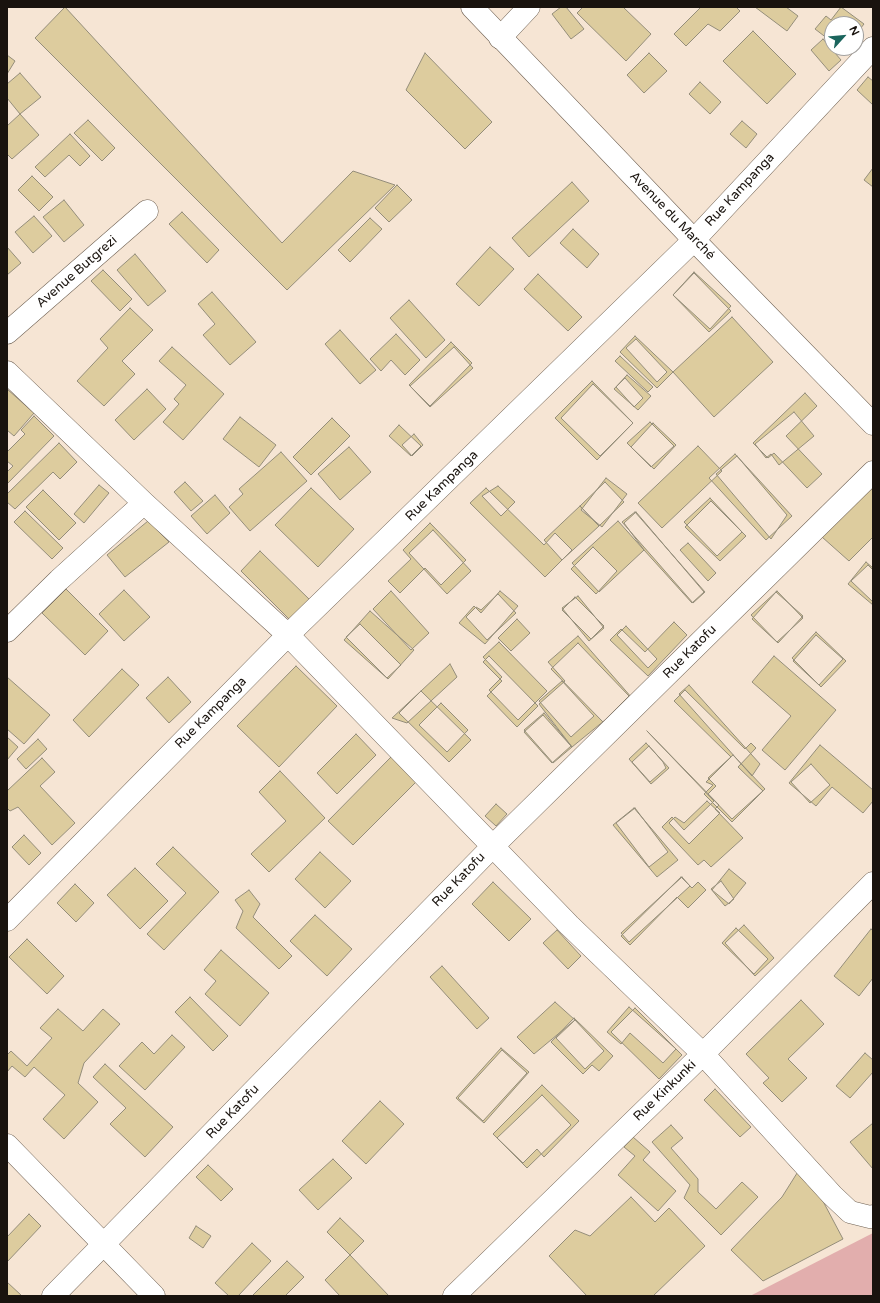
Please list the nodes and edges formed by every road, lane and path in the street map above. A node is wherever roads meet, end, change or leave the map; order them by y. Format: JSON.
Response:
{"nodes":[{"id":1,"x":472,"y":7,"type":"edge"},
{"id":2,"x":530,"y":7,"type":"edge"},
{"id":3,"x":500,"y":38,"type":"junction"},
{"id":4,"x":873,"y":48,"type":"edge"},
{"id":5,"x":147,"y":211,"type":"dead end"},
{"id":6,"x":694,"y":240,"type":"junction"},
{"id":7,"x":7,"y":333,"type":"edge"},
{"id":8,"x":7,"y":372,"type":"edge"},
{"id":9,"x":873,"y":424,"type":"edge"},
{"id":10,"x":873,"y":472,"type":"edge"},
{"id":11,"x":144,"y":503,"type":"junction"},
{"id":12,"x":7,"y":631,"type":"edge"},
{"id":13,"x":288,"y":635,"type":"junction"},
{"id":14,"x":494,"y":845,"type":"junction"},
{"id":15,"x":873,"y":883,"type":"edge"},
{"id":16,"x":7,"y":920,"type":"edge"},
{"id":17,"x":703,"y":1054,"type":"junction"},
{"id":18,"x":7,"y":1145,"type":"edge"},
{"id":19,"x":873,"y":1216,"type":"edge"},
{"id":20,"x":103,"y":1245,"type":"junction"},
{"id":21,"x":53,"y":1296,"type":"edge"},
{"id":22,"x":154,"y":1296,"type":"edge"},
{"id":23,"x":454,"y":1296,"type":"edge"}],
"edges":[{"from":1,"to":3,"type":"street","name":"Avenue du Marché"},
{"from":2,"to":3,"type":"street"},
{"from":3,"to":6,"type":"street","name":"Avenue du Marché"},
{"from":4,"to":6,"type":"street","name":"Rue Kampanga"},
{"from":5,"to":7,"type":"street","name":"Avenue Butgrezi"},
{"from":6,"to":9,"type":"street","name":"Avenue du Marché"},
{"from":6,"to":13,"type":"street","name":"Rue Kampanga"},
{"from":8,"to":11,"type":"street"},
{"from":10,"to":14,"type":"street","name":"Rue Katofu"},
{"from":11,"to":12,"type":"street"},
{"from":11,"to":13,"type":"street"},
{"from":13,"to":14,"type":"street"},
{"from":13,"to":16,"type":"street","name":"Rue Kampanga"},
{"from":14,"to":17,"type":"street"},
{"from":14,"to":20,"type":"street","name":"Rue Katofu"},
{"from":15,"to":17,"type":"street","name":"Rue Kinkunki"},
{"from":17,"to":19,"type":"street"},
{"from":17,"to":23,"type":"street","name":"Rue Kinkunki"},
{"from":18,"to":20,"type":"street"},
{"from":20,"to":21,"type":"street","name":"Rue Katofu"},
{"from":20,"to":22,"type":"street"}]}
